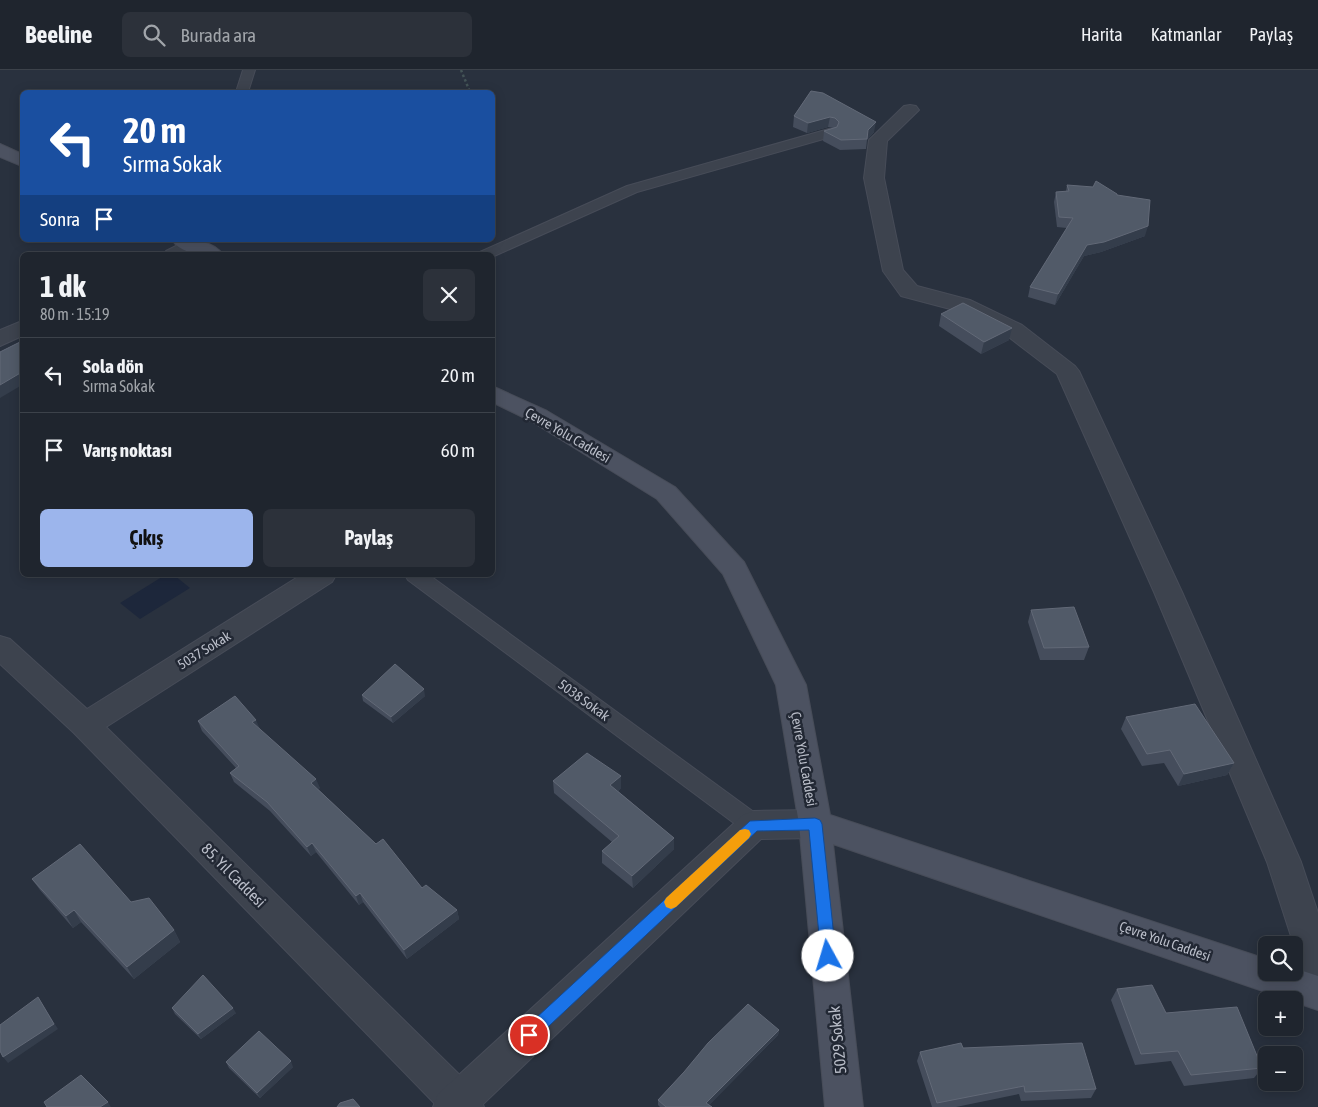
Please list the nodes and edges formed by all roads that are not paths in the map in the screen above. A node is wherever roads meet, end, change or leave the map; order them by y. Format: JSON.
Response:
{"nodes":[{"id":1,"x":249,"y":70,"type":"edge"},
{"id":2,"x":243,"y":90,"type":"edge"},
{"id":3,"x":910,"y":110,"type":"dead end"},
{"id":4,"x":829,"y":133,"type":"edge"},
{"id":5,"x":0,"y":150,"type":"edge"},
{"id":6,"x":20,"y":160,"type":"edge"},
{"id":7,"x":188,"y":243,"type":"edge"},
{"id":8,"x":177,"y":252,"type":"edge"},
{"id":9,"x":207,"y":252,"type":"edge"},
{"id":10,"x":492,"y":252,"type":"edge"},
{"id":11,"x":20,"y":329,"type":"edge"},
{"id":12,"x":0,"y":339,"type":"edge"},
{"id":13,"x":495,"y":394,"type":"edge"},
{"id":14,"x":319,"y":577,"type":"edge"},
{"id":15,"x":418,"y":577,"type":"edge"},
{"id":16,"x":0,"y":648,"type":"edge"},
{"id":17,"x":85,"y":725,"type":"junction"},
{"id":18,"x":815,"y":824,"type":"junction"},
{"id":19,"x":754,"y":825,"type":"junction"},
{"id":20,"x":1318,"y":964,"type":"edge"},
{"id":21,"x":1318,"y":992,"type":"edge"},
{"id":22,"x":458,"y":1105,"type":"edge"},
{"id":23,"x":844,"y":1107,"type":"edge"}],
"edges":[{"from":1,"to":2,"type":"lane"},
{"from":3,"to":20,"type":"street"},
{"from":4,"to":10,"type":"lane"},
{"from":5,"to":6,"type":"main road"},
{"from":7,"to":8,"type":"street"},
{"from":7,"to":9,"type":"main road"},
{"from":11,"to":12,"type":"street"},
{"from":13,"to":18,"type":"main road","name":"Çevre Yolu Caddesi"},
{"from":14,"to":17,"type":"street","name":"5037 Sokak"},
{"from":15,"to":19,"type":"lane","name":"5038 Sokak"},
{"from":16,"to":17,"type":"street","name":"85. Yıl Caddesi"},
{"from":17,"to":22,"type":"street","name":"85. Yıl Caddesi"},
{"from":18,"to":19,"type":"street"},
{"from":18,"to":21,"type":"main road","name":"Çevre Yolu Caddesi"},
{"from":18,"to":23,"type":"main road","name":"5029 Sokak"},
{"from":19,"to":22,"type":"street"}]}
